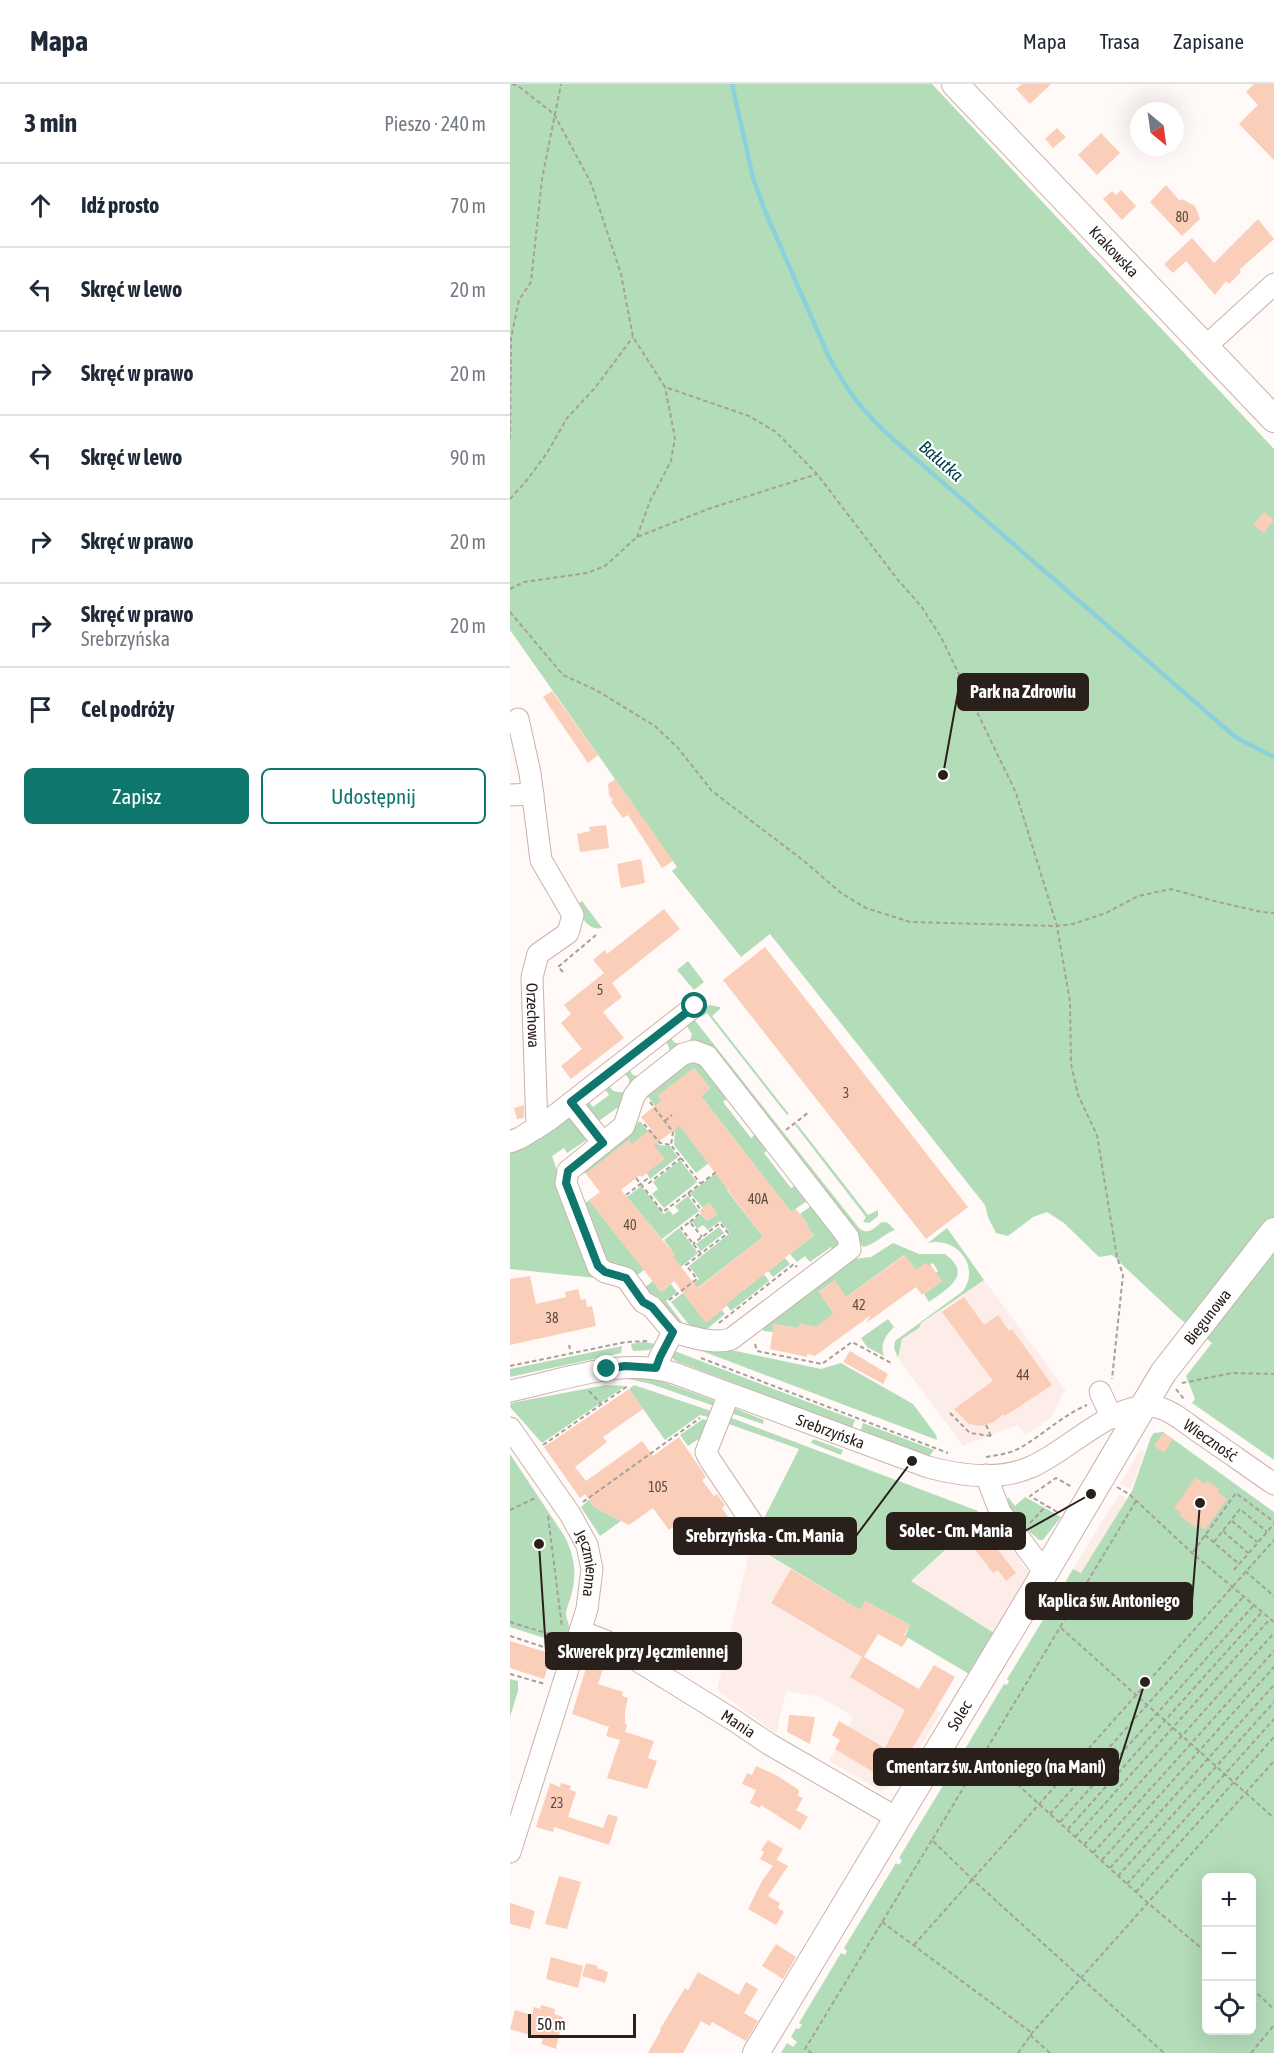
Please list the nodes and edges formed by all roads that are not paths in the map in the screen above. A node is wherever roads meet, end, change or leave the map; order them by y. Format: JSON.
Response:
{"nodes":[{"id":1,"x":956,"y":84,"type":"edge"},
{"id":2,"x":1274,"y":284,"type":"edge"},
{"id":3,"x":1205,"y":346,"type":"junction"},
{"id":4,"x":1274,"y":419,"type":"edge"},
{"id":5,"x":518,"y":719,"type":"dead end"},
{"id":6,"x":533,"y":794,"type":"junction"},
{"id":7,"x":510,"y":795,"type":"edge"},
{"id":8,"x":695,"y":1006,"type":"dead end"},
{"id":9,"x":571,"y":1102,"type":"junction"},
{"id":10,"x":537,"y":1128,"type":"junction"},
{"id":11,"x":510,"y":1142,"type":"edge"},
{"id":12,"x":603,"y":1143,"type":"junction"},
{"id":13,"x":1274,"y":1232,"type":"edge"},
{"id":14,"x":669,"y":1339,"type":"junction"},
{"id":15,"x":656,"y":1368,"type":"junction"},
{"id":16,"x":510,"y":1391,"type":"edge"},
{"id":17,"x":729,"y":1394,"type":"junction"},
{"id":18,"x":1143,"y":1406,"type":"junction"},
{"id":19,"x":510,"y":1428,"type":"edge"},
{"id":20,"x":986,"y":1466,"type":"junction"},
{"id":21,"x":1274,"y":1484,"type":"edge"},
{"id":22,"x":753,"y":1524,"type":"dead end"},
{"id":23,"x":1045,"y":1572,"type":"junction"},
{"id":24,"x":568,"y":1635,"type":"junction"},
{"id":25,"x":897,"y":1818,"type":"junction"},
{"id":26,"x":510,"y":1852,"type":"edge"},
{"id":27,"x":756,"y":2053,"type":"edge"}],
"edges":[{"from":1,"to":3,"type":"main road","name":"Krakowska"},
{"from":2,"to":3,"type":"street"},
{"from":3,"to":4,"type":"main road","name":"Krakowska"},
{"from":5,"to":6,"type":"street","name":"Orzechowa"},
{"from":6,"to":7,"type":"street"},
{"from":6,"to":10,"type":"street","name":"Orzechowa"},
{"from":8,"to":9,"type":"street"},
{"from":9,"to":10,"type":"street"},
{"from":9,"to":12,"type":"street"},
{"from":10,"to":11,"type":"street"},
{"from":12,"to":14,"type":"street"},
{"from":12,"to":14,"type":"street"},
{"from":13,"to":18,"type":"main road","name":"Biegunowa"},
{"from":14,"to":15,"type":"street"},
{"from":15,"to":16,"type":"street","name":"Srebrzyńska"},
{"from":15,"to":17,"type":"street","name":"Srebrzyńska"},
{"from":17,"to":20,"type":"street","name":"Srebrzyńska"},
{"from":17,"to":22,"type":"street"},
{"from":18,"to":20,"type":"street","name":"Srebrzyńska"},
{"from":18,"to":21,"type":"street","name":"Wieczność"},
{"from":18,"to":23,"type":"main road","name":"Solec"},
{"from":19,"to":24,"type":"street","name":"Jęczmienna"},
{"from":20,"to":23,"type":"street"},
{"from":23,"to":25,"type":"main road","name":"Solec"},
{"from":24,"to":25,"type":"street","name":"Mania"},
{"from":24,"to":26,"type":"street","name":"Jęczmienna"},
{"from":25,"to":27,"type":"main road","name":"Solec"}]}
